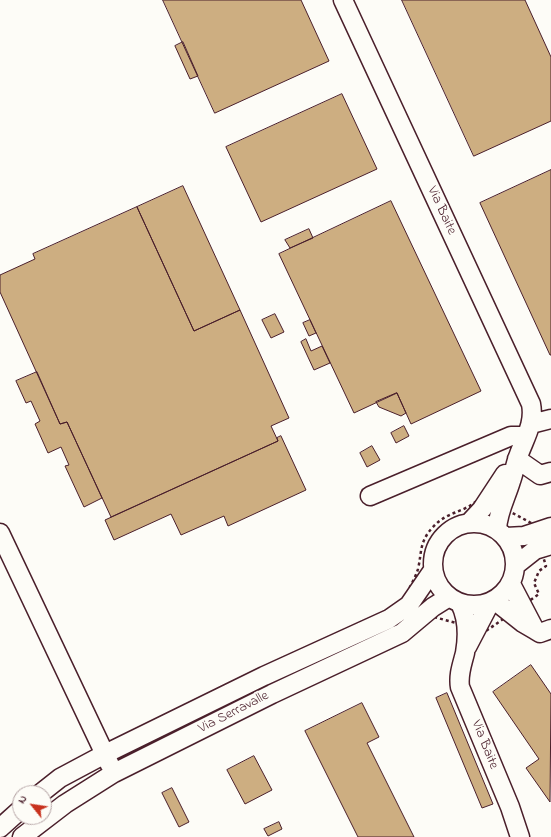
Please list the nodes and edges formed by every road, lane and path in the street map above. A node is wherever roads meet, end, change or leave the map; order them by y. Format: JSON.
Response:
{"nodes":[{"id":1,"x":343,"y":0,"type":"edge"},
{"id":2,"x":551,"y":419,"type":"edge"},
{"id":3,"x":529,"y":430,"type":"junction"},
{"id":4,"x":517,"y":459,"type":"junction"},
{"id":5,"x":551,"y":472,"type":"edge"},
{"id":6,"x":370,"y":496,"type":"dead end"},
{"id":7,"x":495,"y":504,"type":"junction"},
{"id":8,"x":469,"y":522,"type":"junction"},
{"id":9,"x":0,"y":532,"type":"edge"},
{"id":10,"x":502,"y":533,"type":"junction"},
{"id":11,"x":545,"y":538,"type":"edge"},
{"id":12,"x":516,"y":565,"type":"junction"},
{"id":13,"x":433,"y":570,"type":"junction"},
{"id":14,"x":511,"y":584,"type":"junction"},
{"id":15,"x":415,"y":596,"type":"junction"},
{"id":16,"x":454,"y":600,"type":"junction"},
{"id":17,"x":492,"y":602,"type":"junction"},
{"id":18,"x":516,"y":610,"type":"junction"},
{"id":19,"x":428,"y":611,"type":"junction"},
{"id":20,"x":472,"y":627,"type":"junction"},
{"id":21,"x":543,"y":629,"type":"edge"},
{"id":22,"x":264,"y":676,"type":"junction"},
{"id":23,"x":272,"y":694,"type":"junction"},
{"id":24,"x":105,"y":754,"type":"junction"},
{"id":25,"x":114,"y":773,"type":"junction"},
{"id":26,"x":51,"y":785,"type":"edge"},
{"id":27,"x":12,"y":817,"type":"edge"},
{"id":28,"x":0,"y":828,"type":"edge"},
{"id":29,"x":22,"y":837,"type":"edge"},
{"id":30,"x":520,"y":837,"type":"edge"}],
"edges":[{"from":1,"to":3,"type":"street","name":"Via Baite"},
{"from":2,"to":3,"type":"street"},
{"from":3,"to":4,"type":"street","name":"Via Baite"},
{"from":3,"to":6,"type":"street"},
{"from":4,"to":5,"type":"street"},
{"from":4,"to":7,"type":"street","name":"Via Baite"},
{"from":7,"to":8,"type":"street","name":"Via Baite"},
{"from":7,"to":10,"type":"street","name":"Via Baite"},
{"from":7,"to":11,"type":"path"},
{"from":7,"to":15,"type":"path"},
{"from":8,"to":10,"type":"street"},
{"from":8,"to":13,"type":"street"},
{"from":9,"to":24,"type":"street"},
{"from":10,"to":11,"type":"street"},
{"from":10,"to":12,"type":"street"},
{"from":11,"to":12,"type":"street"},
{"from":11,"to":18,"type":"path"},
{"from":12,"to":14,"type":"street"},
{"from":13,"to":15,"type":"street","name":"Via Serravalle"},
{"from":13,"to":16,"type":"street"},
{"from":14,"to":17,"type":"street"},
{"from":14,"to":18,"type":"street"},
{"from":15,"to":19,"type":"path"},
{"from":15,"to":22,"type":"street","name":"Via Serravalle"},
{"from":16,"to":17,"type":"street"},
{"from":16,"to":19,"type":"street","name":"Via Serravalle"},
{"from":16,"to":20,"type":"street"},
{"from":17,"to":18,"type":"street"},
{"from":17,"to":20,"type":"street","name":"Via Baite"},
{"from":18,"to":20,"type":"path"},
{"from":18,"to":21,"type":"street"},
{"from":19,"to":20,"type":"path"},
{"from":19,"to":23,"type":"street","name":"Via Serravalle"},
{"from":20,"to":30,"type":"street","name":"Via Baite"},
{"from":22,"to":23,"type":"street"},
{"from":22,"to":24,"type":"street","name":"Via Serravalle"},
{"from":23,"to":25,"type":"street","name":"Via Serravalle"},
{"from":24,"to":25,"type":"street"},
{"from":24,"to":26,"type":"street","name":"Via Serravalle"},
{"from":25,"to":29,"type":"street","name":"Via Serravalle"},
{"from":27,"to":28,"type":"street"}]}
